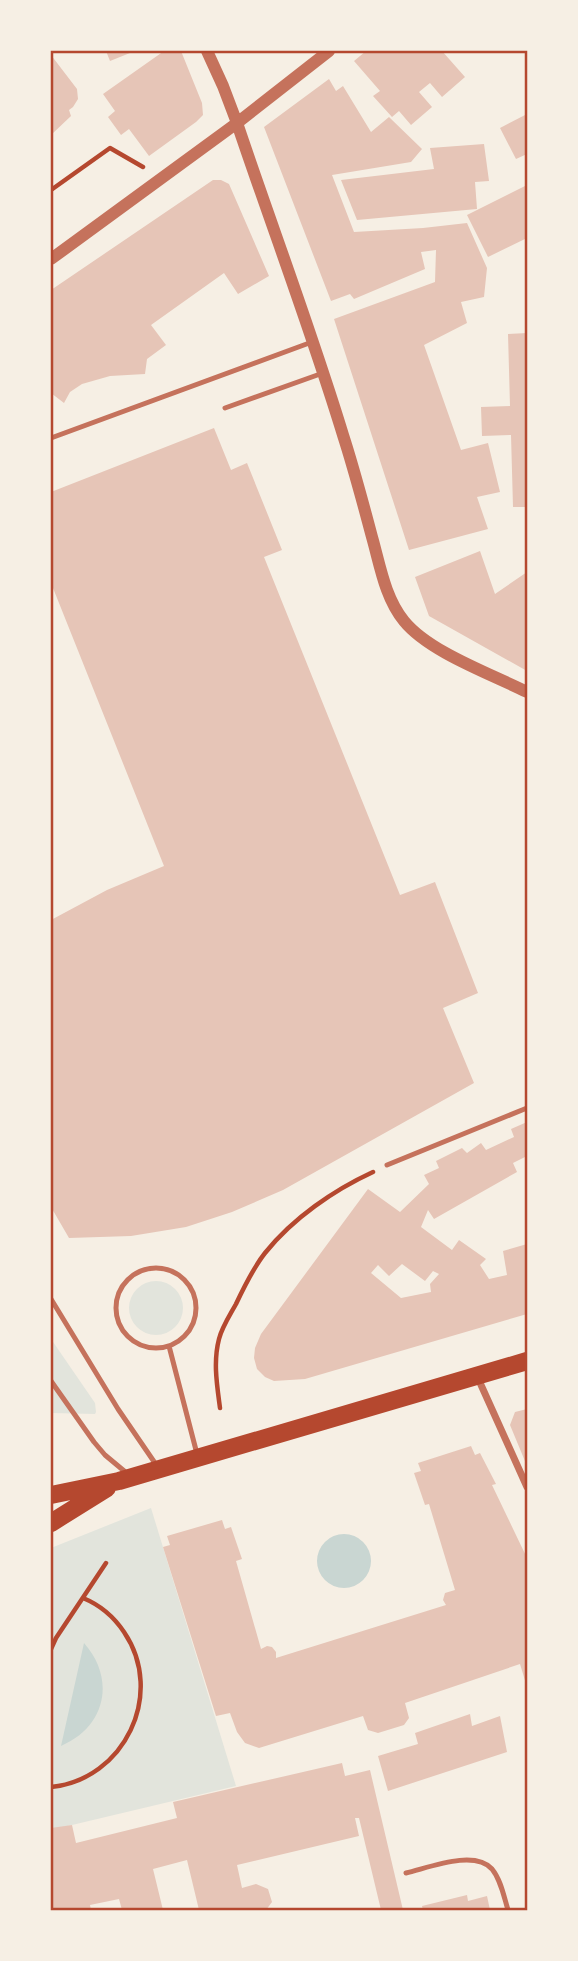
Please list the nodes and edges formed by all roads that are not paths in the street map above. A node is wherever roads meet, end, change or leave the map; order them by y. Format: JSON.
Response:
{"nodes":[{"id":1,"x":207,"y":51,"type":"edge"},
{"id":2,"x":329,"y":51,"type":"edge"},
{"id":3,"x":237,"y":123,"type":"junction"},
{"id":4,"x":51,"y":259,"type":"edge"},
{"id":5,"x":312,"y":342,"type":"junction"},
{"id":6,"x":323,"y":373,"type":"junction"},
{"id":7,"x":225,"y":408,"type":"dead end"},
{"id":8,"x":51,"y":438,"type":"edge"},
{"id":9,"x":527,"y":692,"type":"edge"},
{"id":10,"x":527,"y":1108,"type":"edge"},
{"id":11,"x":387,"y":1165,"type":"road end"},
{"id":12,"x":51,"y":1299,"type":"edge"},
{"id":13,"x":169,"y":1346,"type":"junction"},
{"id":14,"x":527,"y":1361,"type":"edge"},
{"id":15,"x":477,"y":1376,"type":"junction"},
{"id":16,"x":51,"y":1381,"type":"edge"},
{"id":17,"x":198,"y":1457,"type":"junction"},
{"id":18,"x":159,"y":1469,"type":"junction"},
{"id":19,"x":125,"y":1479,"type":"junction"},
{"id":20,"x":527,"y":1486,"type":"edge"},
{"id":21,"x":51,"y":1495,"type":"edge"},
{"id":22,"x":51,"y":1523,"type":"edge"},
{"id":23,"x":406,"y":1873,"type":"dead end"},
{"id":24,"x":508,"y":1910,"type":"edge"}],
"edges":[{"from":1,"to":3,"type":"street"},
{"from":2,"to":3,"type":"street"},
{"from":3,"to":4,"type":"street"},
{"from":3,"to":5,"type":"street"},
{"from":5,"to":6,"type":"street"},
{"from":5,"to":8,"type":"lane"},
{"from":6,"to":7,"type":"lane"},
{"from":6,"to":9,"type":"street"},
{"from":10,"to":11,"type":"lane"},
{"from":12,"to":18,"type":"lane"},
{"from":13,"to":13,"type":"lane"},
{"from":13,"to":17,"type":"lane"},
{"from":14,"to":15,"type":"main road"},
{"from":15,"to":17,"type":"main road"},
{"from":15,"to":20,"type":"street"},
{"from":16,"to":19,"type":"lane"},
{"from":17,"to":18,"type":"main road"},
{"from":18,"to":19,"type":"main road"},
{"from":19,"to":21,"type":"main road"},
{"from":19,"to":22,"type":"main road"},
{"from":23,"to":24,"type":"lane"}]}
